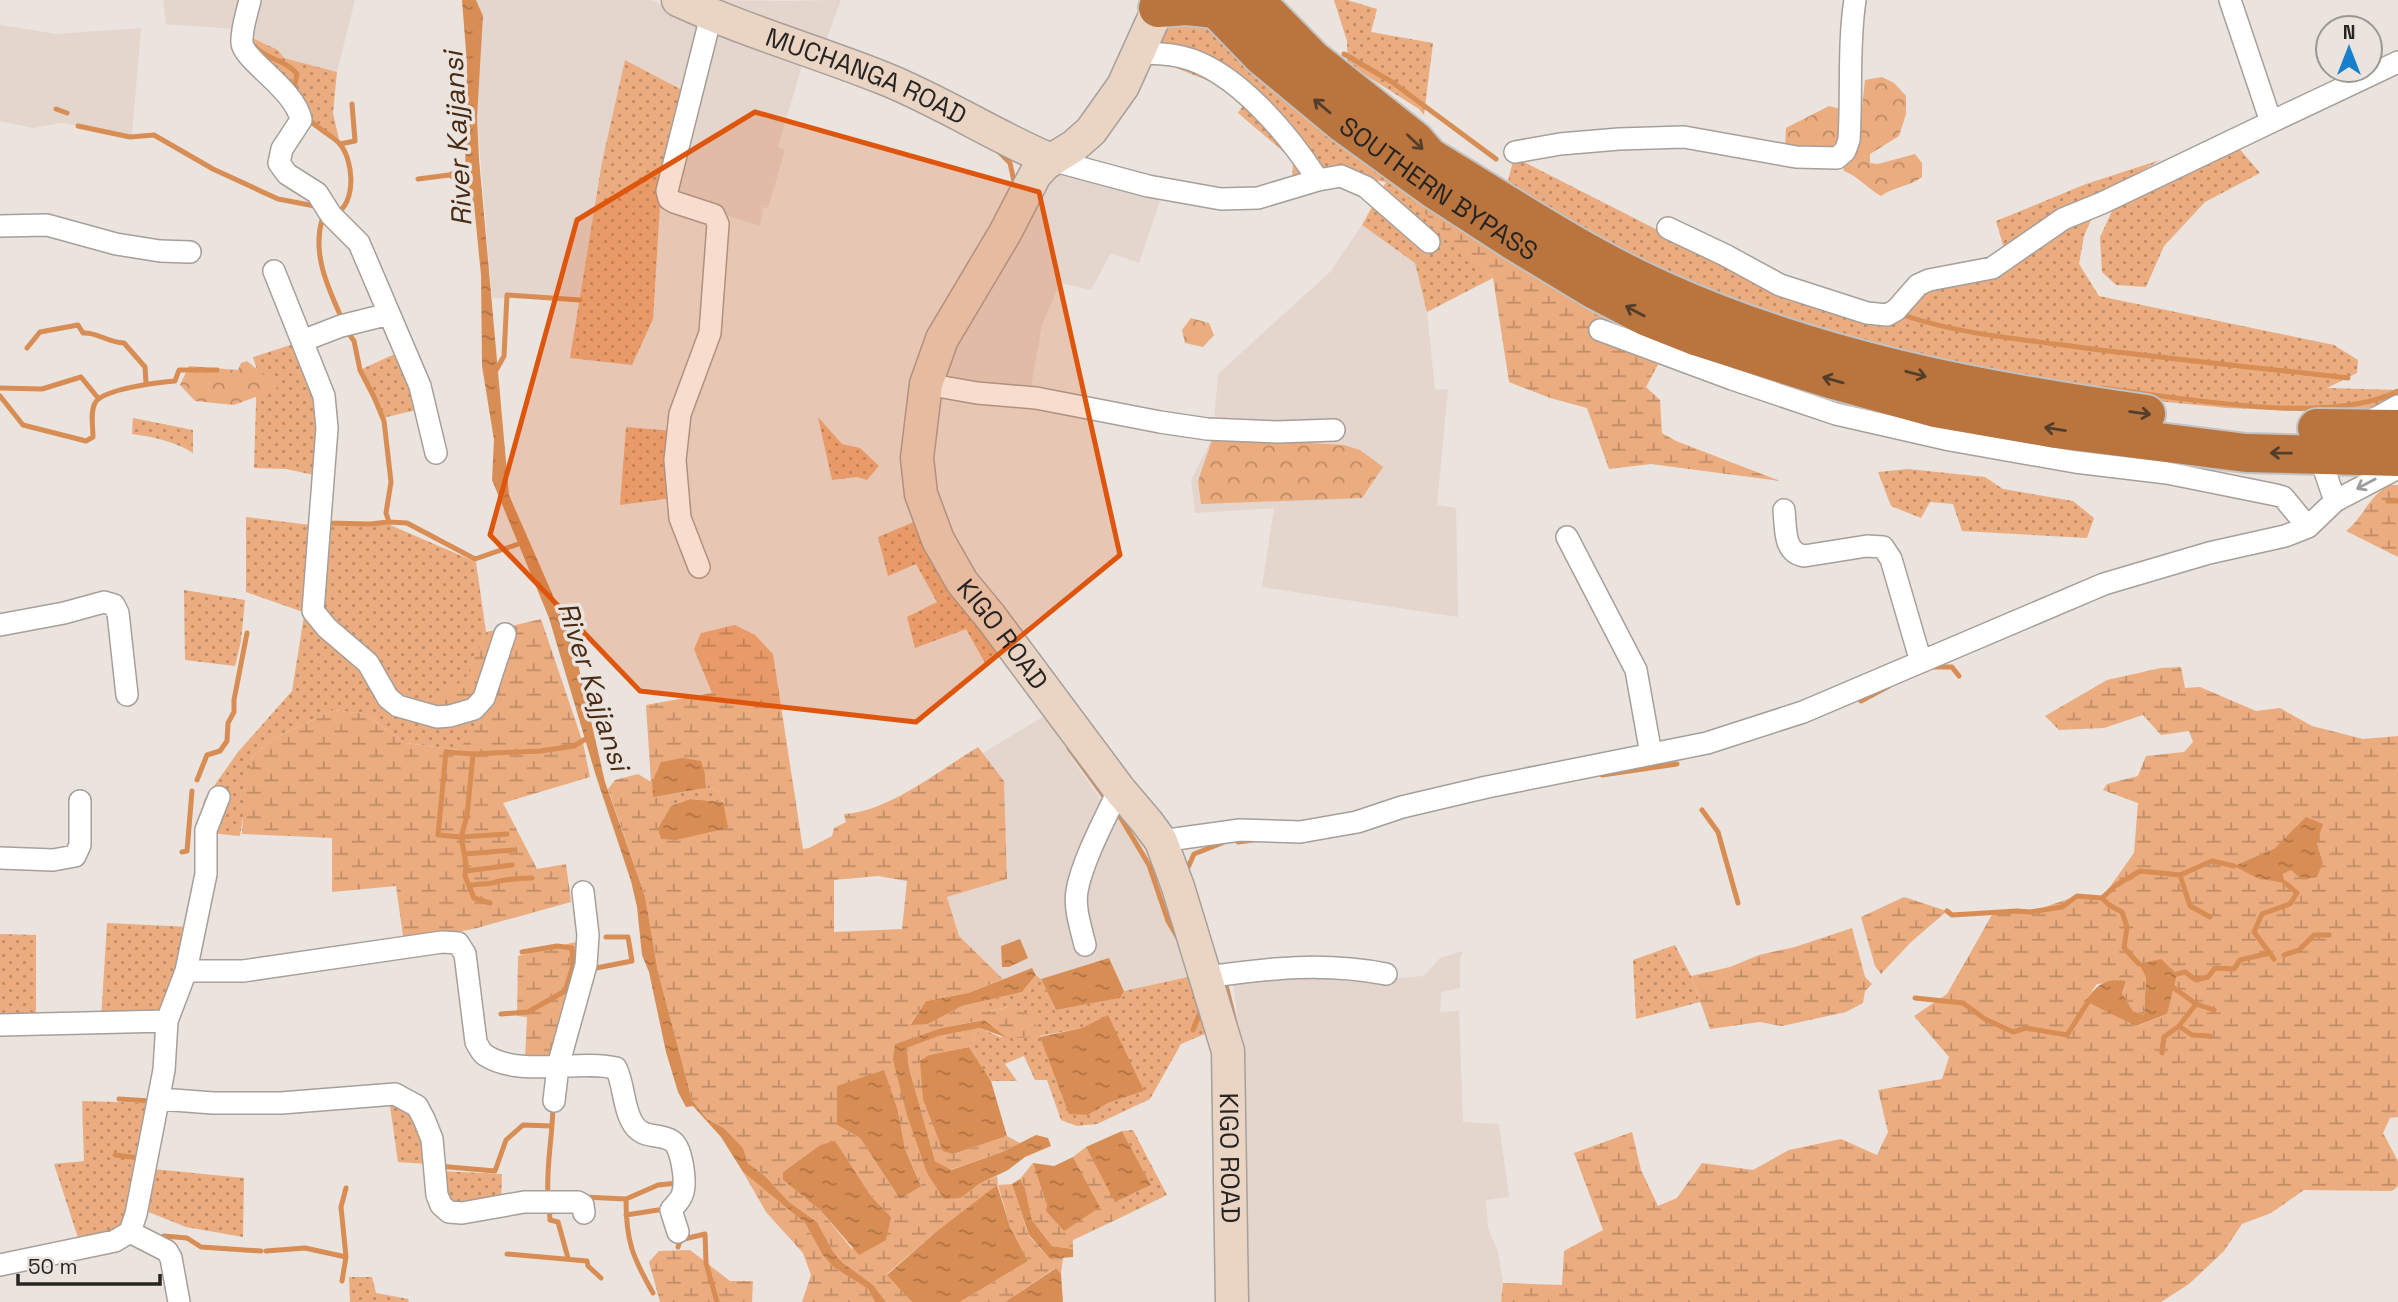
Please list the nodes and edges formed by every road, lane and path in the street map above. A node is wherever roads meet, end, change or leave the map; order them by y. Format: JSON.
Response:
{"nodes":[{"id":1,"x":250,"y":0,"type":"edge"},
{"id":2,"x":678,"y":0,"type":"edge"},
{"id":3,"x":1254,"y":0,"type":"edge"},
{"id":4,"x":1856,"y":0,"type":"edge"},
{"id":5,"x":2230,"y":0,"type":"edge"},
{"id":6,"x":1160,"y":4,"type":"edge"},
{"id":7,"x":1212,"y":4,"type":"edge"},
{"id":8,"x":711,"y":16,"type":"junction"},
{"id":9,"x":1139,"y":52,"type":"junction"},
{"id":10,"x":2398,"y":62,"type":"edge"},
{"id":11,"x":2271,"y":122,"type":"junction"},
{"id":12,"x":1515,"y":152,"type":"dead end"},
{"id":13,"x":1051,"y":160,"type":"junction"},
{"id":14,"x":1318,"y":180,"type":"junction"},
{"id":15,"x":0,"y":226,"type":"edge"},
{"id":16,"x":1668,"y":228,"type":"dead end"},
{"id":17,"x":1429,"y":242,"type":"dead end"},
{"id":18,"x":190,"y":252,"type":"dead end"},
{"id":19,"x":274,"y":271,"type":"dead end"},
{"id":20,"x":388,"y":314,"type":"junction"},
{"id":21,"x":1704,"y":324,"type":"junction"},
{"id":22,"x":1600,"y":330,"type":"dead end"},
{"id":23,"x":302,"y":341,"type":"junction"},
{"id":24,"x":926,"y":384,"type":"junction"},
{"id":25,"x":2398,"y":406,"type":"edge"},
{"id":26,"x":2358,"y":429,"type":"junction"},
{"id":27,"x":2398,"y":429,"type":"edge"},
{"id":28,"x":1334,"y":430,"type":"dead end"},
{"id":29,"x":436,"y":453,"type":"dead end"},
{"id":30,"x":2319,"y":454,"type":"junction"},
{"id":31,"x":2398,"y":457,"type":"edge"},
{"id":32,"x":2398,"y":468,"type":"edge"},
{"id":33,"x":2335,"y":501,"type":"junction"},
{"id":34,"x":1784,"y":510,"type":"dead end"},
{"id":35,"x":2308,"y":527,"type":"junction"},
{"id":36,"x":1567,"y":537,"type":"dead end"},
{"id":37,"x":699,"y":567,"type":"dead end"},
{"id":38,"x":0,"y":625,"type":"edge"},
{"id":39,"x":505,"y":634,"type":"dead end"},
{"id":40,"x":1921,"y":662,"type":"junction"},
{"id":41,"x":127,"y":695,"type":"dead end"},
{"id":42,"x":1651,"y":754,"type":"junction"},
{"id":43,"x":1119,"y":789,"type":"junction"},
{"id":44,"x":219,"y":797,"type":"dead end"},
{"id":45,"x":80,"y":801,"type":"dead end"},
{"id":46,"x":1161,"y":841,"type":"junction"},
{"id":47,"x":0,"y":858,"type":"edge"},
{"id":48,"x":583,"y":892,"type":"dead end"},
{"id":49,"x":1085,"y":945,"type":"dead end"},
{"id":50,"x":186,"y":971,"type":"junction"},
{"id":51,"x":1386,"y":974,"type":"dead end"},
{"id":52,"x":1207,"y":977,"type":"junction"},
{"id":53,"x":167,"y":1021,"type":"junction"},
{"id":54,"x":0,"y":1025,"type":"edge"},
{"id":55,"x":558,"y":1066,"type":"junction"},
{"id":56,"x":159,"y":1098,"type":"junction"},
{"id":57,"x":554,"y":1101,"type":"dead end"},
{"id":58,"x":584,"y":1213,"type":"dead end"},
{"id":59,"x":131,"y":1232,"type":"junction"},
{"id":60,"x":678,"y":1232,"type":"dead end"},
{"id":61,"x":0,"y":1265,"type":"edge"},
{"id":62,"x":179,"y":1302,"type":"edge"},
{"id":63,"x":1232,"y":1302,"type":"edge"}],
"edges":[{"from":1,"to":20,"type":"street"},
{"from":2,"to":8,"type":"street","name":"MUCHANGA ROAD"},
{"from":3,"to":21,"type":"highway","name":"SOUTHERN BYPASS","one_way":true},
{"from":4,"to":12,"type":"street"},
{"from":5,"to":11,"type":"street"},
{"from":6,"to":7,"type":"highway"},
{"from":6,"to":9,"type":"street","name":"KIGO ROAD"},
{"from":21,"to":7,"type":"highway","name":"SOUTHERN BYPASS","one_way":true},
{"from":8,"to":13,"type":"street","name":"MUCHANGA ROAD"},
{"from":8,"to":37,"type":"street"},
{"from":9,"to":13,"type":"street","name":"KIGO ROAD"},
{"from":9,"to":14,"type":"street"},
{"from":10,"to":11,"type":"street"},
{"from":11,"to":16,"type":"street"},
{"from":13,"to":14,"type":"street"},
{"from":13,"to":24,"type":"street","name":"KIGO ROAD"},
{"from":14,"to":17,"type":"street"},
{"from":15,"to":18,"type":"street"},
{"from":19,"to":23,"type":"street"},
{"from":20,"to":23,"type":"street"},
{"from":20,"to":29,"type":"street"},
{"from":21,"to":26,"type":"highway","one_way":true},
{"from":30,"to":21,"type":"highway","one_way":true},
{"from":22,"to":35,"type":"street"},
{"from":23,"to":39,"type":"street"},
{"from":24,"to":28,"type":"street"},
{"from":24,"to":43,"type":"street","name":"KIGO ROAD"},
{"from":25,"to":26,"type":"street"},
{"from":26,"to":27,"type":"highway"},
{"from":30,"to":31,"type":"highway"},
{"from":30,"to":33,"type":"street"},
{"from":32,"to":33,"type":"street","one_way":true},
{"from":33,"to":35,"type":"street"},
{"from":34,"to":40,"type":"street"},
{"from":35,"to":40,"type":"street"},
{"from":36,"to":42,"type":"street"},
{"from":38,"to":41,"type":"street"},
{"from":40,"to":42,"type":"street"},
{"from":42,"to":46,"type":"street"},
{"from":43,"to":46,"type":"street","name":"KIGO ROAD"},
{"from":43,"to":49,"type":"street"},
{"from":44,"to":50,"type":"street"},
{"from":45,"to":47,"type":"street"},
{"from":46,"to":52,"type":"street","name":"KIGO ROAD"},
{"from":48,"to":55,"type":"street"},
{"from":50,"to":53,"type":"street"},
{"from":50,"to":55,"type":"street"},
{"from":51,"to":52,"type":"street"},
{"from":52,"to":63,"type":"street","name":"KIGO ROAD"},
{"from":53,"to":54,"type":"street"},
{"from":53,"to":56,"type":"street"},
{"from":55,"to":57,"type":"street"},
{"from":55,"to":60,"type":"street"},
{"from":56,"to":58,"type":"street"},
{"from":56,"to":59,"type":"street"},
{"from":59,"to":61,"type":"street"},
{"from":59,"to":62,"type":"street"}]}
